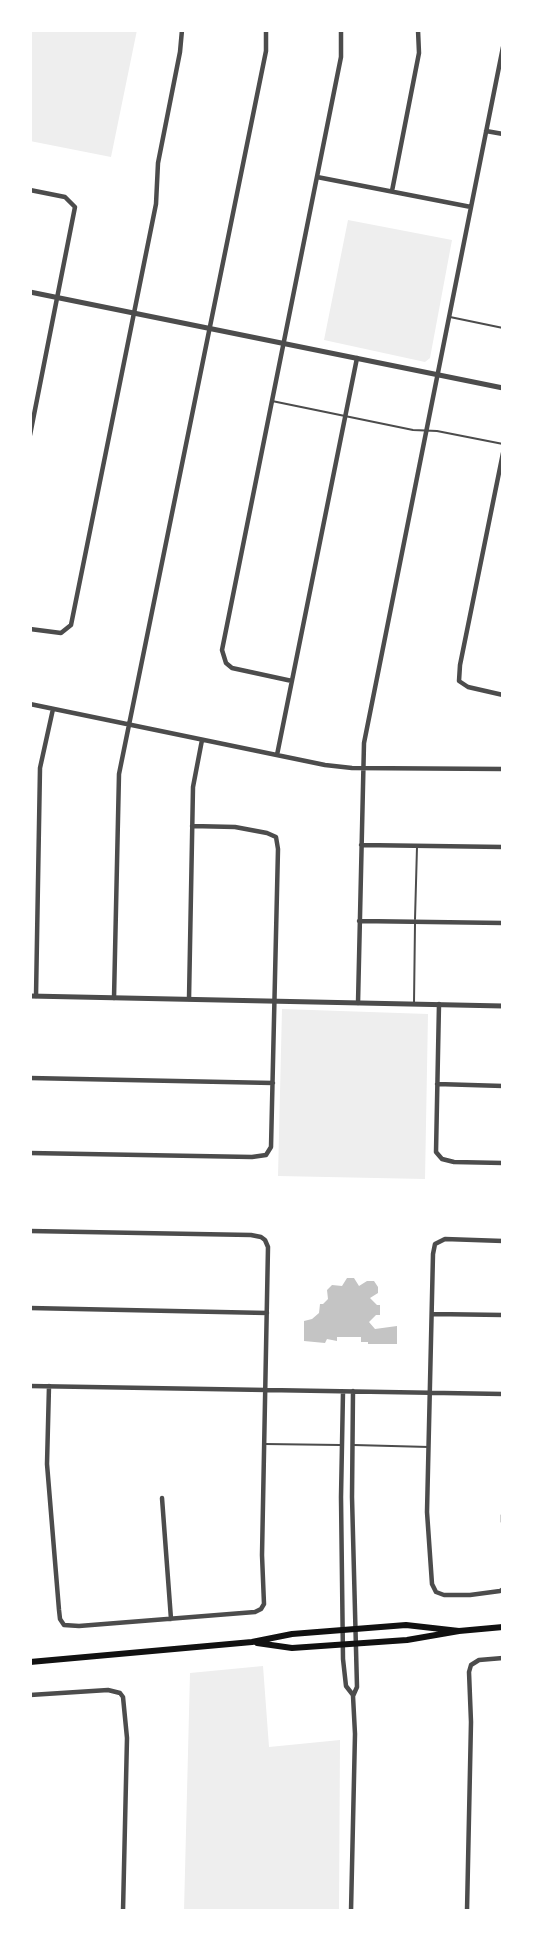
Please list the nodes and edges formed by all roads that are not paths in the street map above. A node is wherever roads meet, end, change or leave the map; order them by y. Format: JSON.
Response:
{"nodes":[{"id":1,"x":182,"y":30,"type":"edge"},
{"id":2,"x":266,"y":30,"type":"edge"},
{"id":3,"x":341,"y":30,"type":"edge"},
{"id":4,"x":418,"y":30,"type":"edge"},
{"id":5,"x":503,"y":47,"type":"edge"},
{"id":6,"x":486,"y":131,"type":"junction"},
{"id":7,"x":503,"y":134,"type":"edge"},
{"id":8,"x":317,"y":177,"type":"junction"},
{"id":9,"x":30,"y":190,"type":"edge"},
{"id":10,"x":392,"y":191,"type":"junction"},
{"id":11,"x":471,"y":208,"type":"junction"},
{"id":12,"x":30,"y":292,"type":"edge"},
{"id":13,"x":58,"y":298,"type":"junction"},
{"id":14,"x":135,"y":313,"type":"junction"},
{"id":15,"x":449,"y":317,"type":"junction"},
{"id":16,"x":209,"y":328,"type":"junction"},
{"id":17,"x":503,"y":328,"type":"edge"},
{"id":18,"x":283,"y":343,"type":"junction"},
{"id":19,"x":357,"y":358,"type":"junction"},
{"id":20,"x":437,"y":374,"type":"junction"},
{"id":21,"x":503,"y":388,"type":"edge"},
{"id":22,"x":271,"y":401,"type":"junction"},
{"id":23,"x":346,"y":416,"type":"junction"},
{"id":24,"x":426,"y":430,"type":"junction"},
{"id":25,"x":30,"y":435,"type":"edge"},
{"id":26,"x":503,"y":444,"type":"edge"},
{"id":27,"x":503,"y":453,"type":"edge"},
{"id":28,"x":30,"y":629,"type":"edge"},
{"id":29,"x":292,"y":681,"type":"junction"},
{"id":30,"x":503,"y":695,"type":"edge"},
{"id":31,"x":30,"y":704,"type":"edge"},
{"id":32,"x":53,"y":709,"type":"junction"},
{"id":33,"x":129,"y":725,"type":"junction"},
{"id":34,"x":202,"y":740,"type":"junction"},
{"id":35,"x":277,"y":756,"type":"junction"},
{"id":36,"x":362,"y":768,"type":"junction"},
{"id":37,"x":503,"y":769,"type":"edge"},
{"id":38,"x":192,"y":826,"type":"junction"},
{"id":39,"x":361,"y":845,"type":"junction"},
{"id":40,"x":417,"y":845,"type":"junction"},
{"id":41,"x":503,"y":847,"type":"edge"},
{"id":42,"x":359,"y":921,"type":"junction"},
{"id":43,"x":415,"y":922,"type":"junction"},
{"id":44,"x":503,"y":923,"type":"edge"},
{"id":45,"x":33,"y":996,"type":"edge"},
{"id":46,"x":114,"y":998,"type":"junction"},
{"id":47,"x":189,"y":999,"type":"junction"},
{"id":48,"x":275,"y":1001,"type":"junction"},
{"id":49,"x":358,"y":1003,"type":"junction"},
{"id":50,"x":414,"y":1004,"type":"junction"},
{"id":51,"x":439,"y":1004,"type":"junction"},
{"id":52,"x":503,"y":1006,"type":"edge"},
{"id":53,"x":30,"y":1078,"type":"edge"},
{"id":54,"x":273,"y":1083,"type":"junction"},
{"id":55,"x":437,"y":1084,"type":"junction"},
{"id":56,"x":503,"y":1086,"type":"edge"},
{"id":57,"x":30,"y":1153,"type":"edge"},
{"id":58,"x":503,"y":1163,"type":"edge"},
{"id":59,"x":30,"y":1231,"type":"edge"},
{"id":60,"x":503,"y":1241,"type":"edge"},
{"id":61,"x":30,"y":1308,"type":"edge"},
{"id":62,"x":267,"y":1313,"type":"junction"},
{"id":63,"x":433,"y":1314,"type":"junction"},
{"id":64,"x":503,"y":1315,"type":"edge"},
{"id":65,"x":30,"y":1386,"type":"edge"},
{"id":66,"x":49,"y":1386,"type":"junction"},
{"id":67,"x":265,"y":1390,"type":"junction"},
{"id":68,"x":343,"y":1391,"type":"junction"},
{"id":69,"x":353,"y":1391,"type":"junction"},
{"id":70,"x":431,"y":1393,"type":"junction"},
{"id":71,"x":503,"y":1394,"type":"edge"},
{"id":72,"x":264,"y":1444,"type":"junction"},
{"id":73,"x":341,"y":1445,"type":"junction"},
{"id":74,"x":353,"y":1445,"type":"junction"},
{"id":75,"x":430,"y":1447,"type":"junction"},
{"id":76,"x":162,"y":1498,"type":"dead end"},
{"id":77,"x":503,"y":1515,"type":"edge"},
{"id":78,"x":503,"y":1522,"type":"edge"},
{"id":79,"x":503,"y":1589,"type":"edge"},
{"id":80,"x":171,"y":1619,"type":"junction"},
{"id":81,"x":503,"y":1627,"type":"edge"},
{"id":82,"x":356,"y":1629,"type":"junction"},
{"id":83,"x":344,"y":1630,"type":"junction"},
{"id":84,"x":458,"y":1631,"type":"junction"},
{"id":85,"x":252,"y":1642,"type":"junction"},
{"id":86,"x":355,"y":1643,"type":"junction"},
{"id":87,"x":344,"y":1644,"type":"junction"},
{"id":88,"x":503,"y":1658,"type":"edge"},
{"id":89,"x":30,"y":1662,"type":"edge"},
{"id":90,"x":30,"y":1695,"type":"edge"},
{"id":91,"x":353,"y":1696,"type":"junction"},
{"id":92,"x":123,"y":1911,"type":"edge"},
{"id":93,"x":352,"y":1911,"type":"edge"},
{"id":94,"x":467,"y":1911,"type":"edge"}],
"edges":[{"from":1,"to":14,"type":"street"},
{"from":2,"to":16,"type":"street"},
{"from":3,"to":8,"type":"street"},
{"from":4,"to":10,"type":"street"},
{"from":5,"to":6,"type":"street"},
{"from":6,"to":7,"type":"street"},
{"from":6,"to":11,"type":"street"},
{"from":8,"to":10,"type":"street"},
{"from":8,"to":18,"type":"street"},
{"from":9,"to":13,"type":"street"},
{"from":10,"to":11,"type":"street"},
{"from":11,"to":15,"type":"street"},
{"from":12,"to":13,"type":"street"},
{"from":13,"to":14,"type":"street"},
{"from":13,"to":25,"type":"street"},
{"from":14,"to":16,"type":"street"},
{"from":14,"to":28,"type":"street"},
{"from":15,"to":17,"type":"lane"},
{"from":15,"to":20,"type":"street"},
{"from":16,"to":18,"type":"street"},
{"from":16,"to":33,"type":"street"},
{"from":18,"to":19,"type":"street"},
{"from":18,"to":22,"type":"street"},
{"from":19,"to":20,"type":"street"},
{"from":19,"to":23,"type":"street"},
{"from":20,"to":21,"type":"street"},
{"from":20,"to":24,"type":"street"},
{"from":22,"to":23,"type":"lane"},
{"from":22,"to":29,"type":"street"},
{"from":23,"to":24,"type":"lane"},
{"from":23,"to":29,"type":"street"},
{"from":24,"to":26,"type":"lane"},
{"from":24,"to":36,"type":"street"},
{"from":27,"to":30,"type":"street"},
{"from":29,"to":35,"type":"street"},
{"from":31,"to":32,"type":"street"},
{"from":32,"to":33,"type":"street"},
{"from":32,"to":45,"type":"street"},
{"from":33,"to":34,"type":"street"},
{"from":33,"to":46,"type":"street"},
{"from":34,"to":35,"type":"street"},
{"from":34,"to":38,"type":"street"},
{"from":35,"to":36,"type":"street"},
{"from":36,"to":37,"type":"street"},
{"from":36,"to":39,"type":"street"},
{"from":38,"to":47,"type":"street"},
{"from":38,"to":48,"type":"street"},
{"from":39,"to":40,"type":"street"},
{"from":39,"to":42,"type":"street"},
{"from":40,"to":41,"type":"street"},
{"from":40,"to":43,"type":"lane"},
{"from":42,"to":43,"type":"street"},
{"from":42,"to":49,"type":"street"},
{"from":43,"to":44,"type":"street"},
{"from":43,"to":50,"type":"lane"},
{"from":45,"to":46,"type":"street"},
{"from":46,"to":47,"type":"street"},
{"from":47,"to":48,"type":"street"},
{"from":48,"to":49,"type":"street"},
{"from":48,"to":54,"type":"street"},
{"from":49,"to":50,"type":"street"},
{"from":50,"to":51,"type":"street"},
{"from":51,"to":52,"type":"street"},
{"from":51,"to":55,"type":"street"},
{"from":53,"to":54,"type":"street"},
{"from":54,"to":57,"type":"street"},
{"from":55,"to":56,"type":"street"},
{"from":55,"to":58,"type":"street"},
{"from":59,"to":62,"type":"street"},
{"from":60,"to":63,"type":"street"},
{"from":61,"to":62,"type":"street"},
{"from":62,"to":67,"type":"street"},
{"from":63,"to":64,"type":"street"},
{"from":63,"to":70,"type":"street"},
{"from":65,"to":66,"type":"street"},
{"from":66,"to":67,"type":"street"},
{"from":66,"to":80,"type":"street"},
{"from":67,"to":68,"type":"street"},
{"from":67,"to":72,"type":"street"},
{"from":68,"to":69,"type":"street"},
{"from":68,"to":73,"type":"street"},
{"from":69,"to":70,"type":"street"},
{"from":69,"to":74,"type":"street"},
{"from":70,"to":71,"type":"street"},
{"from":70,"to":75,"type":"street"},
{"from":72,"to":73,"type":"lane"},
{"from":72,"to":80,"type":"street"},
{"from":73,"to":83,"type":"street"},
{"from":74,"to":75,"type":"lane"},
{"from":74,"to":82,"type":"street"},
{"from":75,"to":79,"type":"street"},
{"from":76,"to":80,"type":"street"},
{"from":77,"to":78,"type":"street"},
{"from":81,"to":84,"type":"main road"},
{"from":82,"to":83,"type":"main road"},
{"from":82,"to":84,"type":"main road"},
{"from":82,"to":86,"type":"street"},
{"from":83,"to":85,"type":"main road"},
{"from":83,"to":87,"type":"street"},
{"from":84,"to":86,"type":"main road"},
{"from":85,"to":87,"type":"main road"},
{"from":85,"to":89,"type":"main road"},
{"from":86,"to":87,"type":"main road"},
{"from":86,"to":91,"type":"street"},
{"from":87,"to":91,"type":"street"},
{"from":88,"to":94,"type":"street"},
{"from":90,"to":92,"type":"street"},
{"from":91,"to":93,"type":"street"}]}
